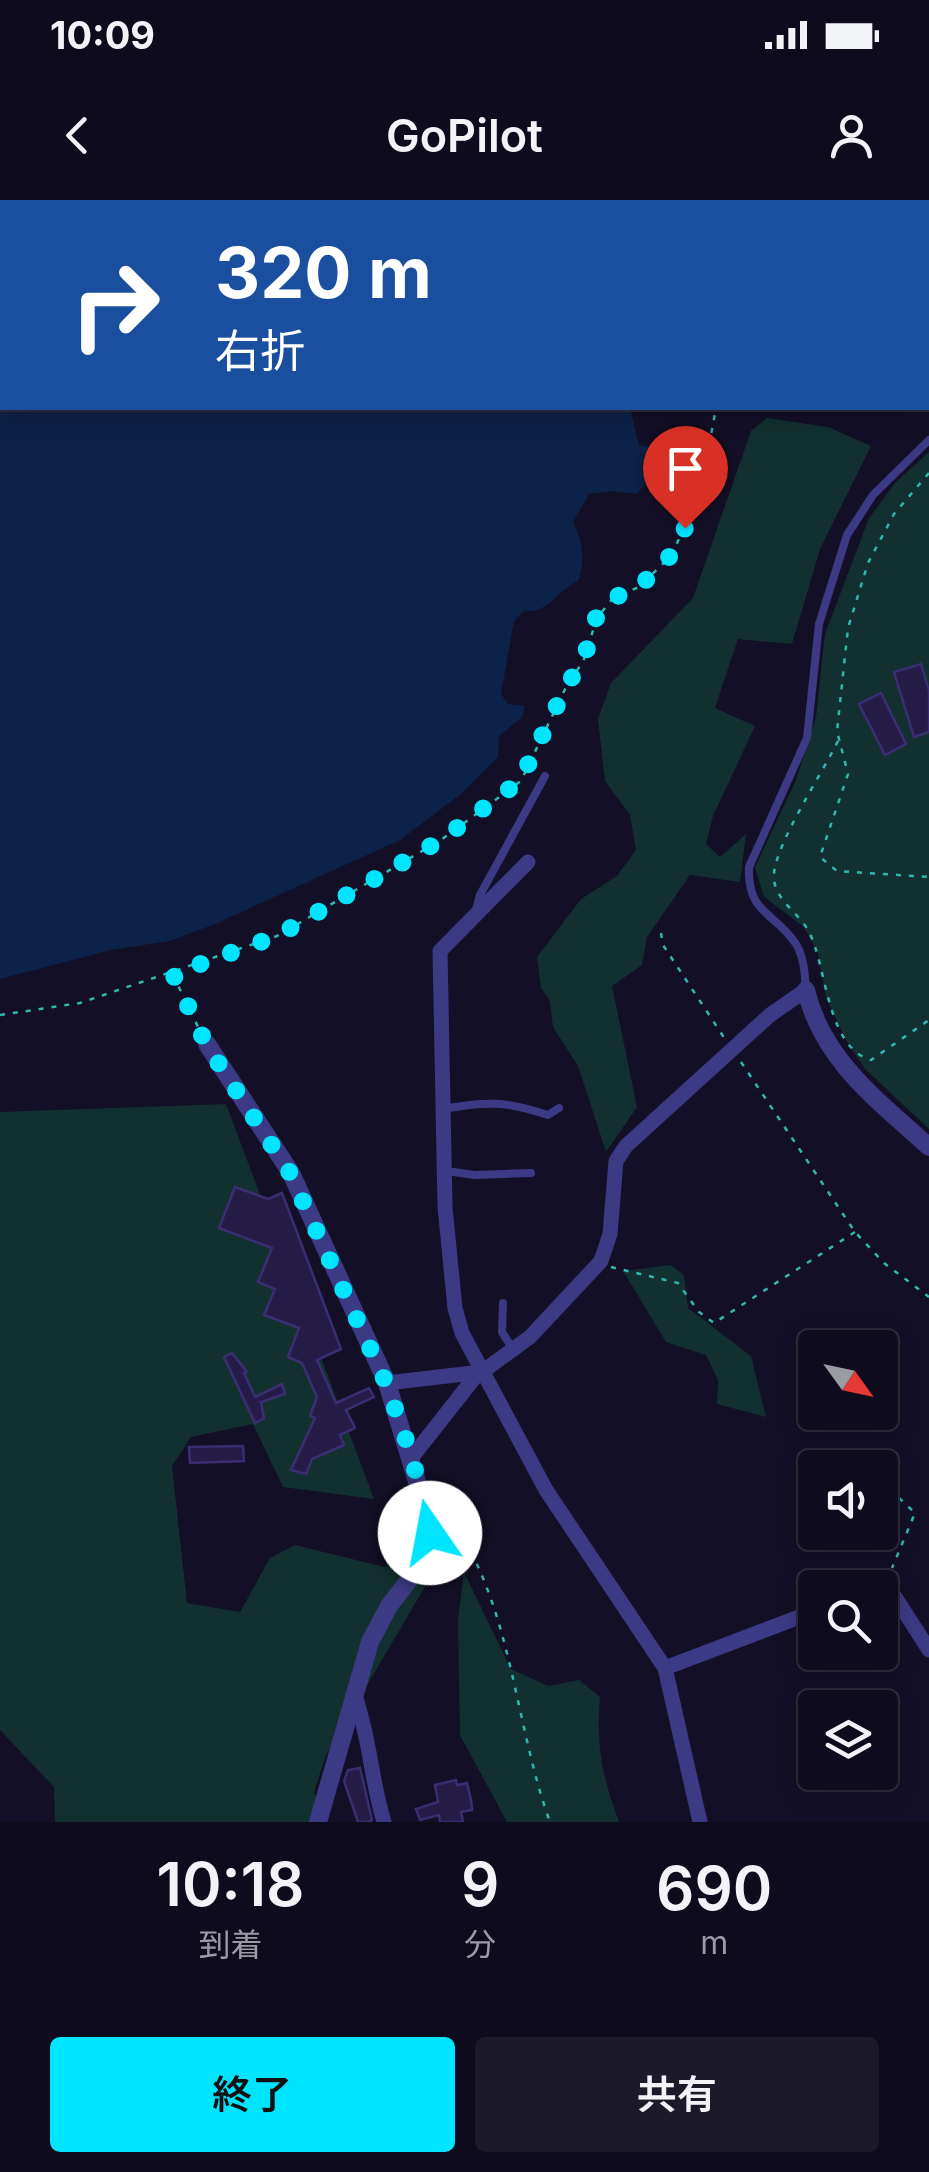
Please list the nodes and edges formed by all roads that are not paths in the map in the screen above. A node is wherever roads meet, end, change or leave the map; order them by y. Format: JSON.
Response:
{"nodes":[{"id":1,"x":929,"y":440,"type":"edge"},
{"id":2,"x":546,"y":776,"type":"dead end"},
{"id":3,"x":528,"y":862,"type":"dead end"},
{"id":4,"x":475,"y":914,"type":"junction"},
{"id":5,"x":806,"y":990,"type":"junction"},
{"id":6,"x":206,"y":1044,"type":"road end"},
{"id":7,"x":559,"y":1108,"type":"dead end"},
{"id":8,"x":442,"y":1110,"type":"junction"},
{"id":9,"x":929,"y":1146,"type":"edge"},
{"id":10,"x":444,"y":1170,"type":"junction"},
{"id":11,"x":531,"y":1173,"type":"dead end"},
{"id":12,"x":503,"y":1304,"type":"dead end"},
{"id":13,"x":514,"y":1350,"type":"junction"},
{"id":14,"x":481,"y":1372,"type":"junction"},
{"id":15,"x":386,"y":1383,"type":"junction"},
{"id":16,"x":412,"y":1457,"type":"junction"},
{"id":17,"x":429,"y":1520,"type":"junction"},
{"id":18,"x":468,"y":1536,"type":"road end"},
{"id":19,"x":898,"y":1609,"type":"edge"},
{"id":20,"x":798,"y":1617,"type":"edge"},
{"id":21,"x":929,"y":1650,"type":"edge"},
{"id":22,"x":665,"y":1668,"type":"junction"},
{"id":23,"x":355,"y":1696,"type":"junction"},
{"id":24,"x":318,"y":1822,"type":"edge"},
{"id":25,"x":384,"y":1822,"type":"edge"},
{"id":26,"x":700,"y":1822,"type":"edge"}],
"edges":[{"from":1,"to":5,"type":"lane"},
{"from":2,"to":4,"type":"lane"},
{"from":3,"to":4,"type":"street"},
{"from":4,"to":8,"type":"street"},
{"from":5,"to":9,"type":"street"},
{"from":5,"to":13,"type":"street"},
{"from":6,"to":15,"type":"street"},
{"from":7,"to":8,"type":"lane"},
{"from":8,"to":10,"type":"street"},
{"from":10,"to":11,"type":"lane"},
{"from":10,"to":14,"type":"street"},
{"from":12,"to":13,"type":"lane"},
{"from":13,"to":14,"type":"street"},
{"from":14,"to":15,"type":"street"},
{"from":14,"to":16,"type":"street"},
{"from":14,"to":22,"type":"street"},
{"from":15,"to":16,"type":"street"},
{"from":16,"to":17,"type":"street"},
{"from":17,"to":18,"type":"street"},
{"from":17,"to":23,"type":"street"},
{"from":19,"to":21,"type":"street"},
{"from":20,"to":22,"type":"street"},
{"from":22,"to":26,"type":"street"},
{"from":23,"to":24,"type":"street"},
{"from":23,"to":25,"type":"street"}]}
